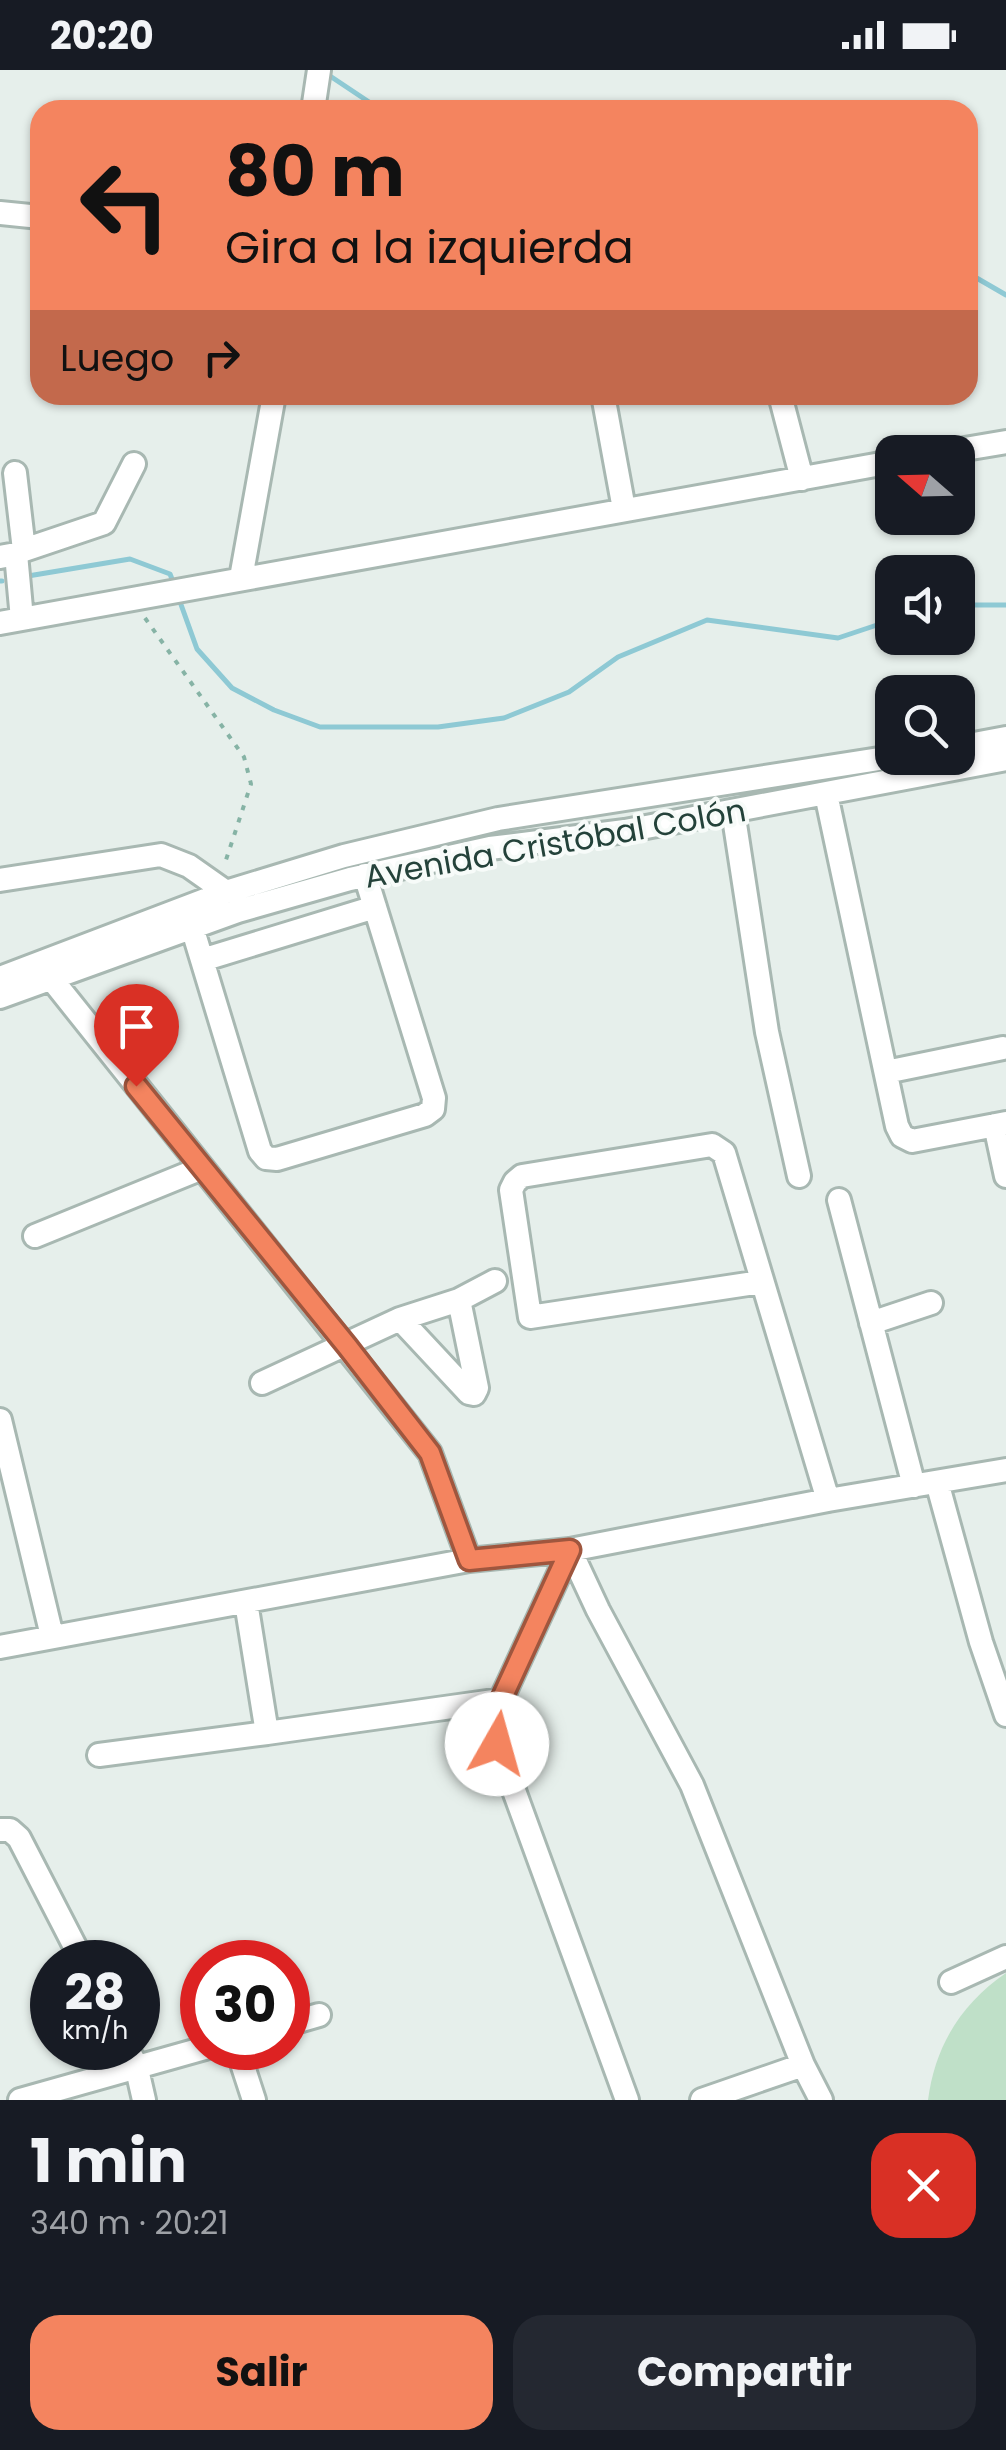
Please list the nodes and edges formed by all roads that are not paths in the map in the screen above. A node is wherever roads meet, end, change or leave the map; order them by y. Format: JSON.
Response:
{"nodes":[{"id":1,"x":319,"y":70,"type":"edge"},
{"id":2,"x":314,"y":100,"type":"edge"},
{"id":3,"x":0,"y":213,"type":"edge"},
{"id":4,"x":30,"y":216,"type":"edge"},
{"id":5,"x":272,"y":405,"type":"edge"},
{"id":6,"x":605,"y":405,"type":"edge"},
{"id":7,"x":783,"y":405,"type":"edge"},
{"id":8,"x":1006,"y":442,"type":"edge"},
{"id":9,"x":975,"y":447,"type":"edge"},
{"id":10,"x":134,"y":464,"type":"dead end"},
{"id":11,"x":875,"y":465,"type":"edge"},
{"id":12,"x":15,"y":473,"type":"dead end"},
{"id":13,"x":802,"y":479,"type":"junction"},
{"id":14,"x":624,"y":510,"type":"junction"},
{"id":15,"x":13,"y":553,"type":"edge"},
{"id":16,"x":241,"y":578,"type":"junction"},
{"id":17,"x":11,"y":621,"type":"edge"},
{"id":18,"x":1006,"y":738,"type":"edge"},
{"id":19,"x":975,"y":743,"type":"edge"},
{"id":20,"x":1006,"y":759,"type":"edge"},
{"id":21,"x":875,"y":760,"type":"edge"},
{"id":22,"x":826,"y":794,"type":"junction"},
{"id":23,"x":733,"y":811,"type":"junction"},
{"id":24,"x":365,"y":876,"type":"junction"},
{"id":25,"x":0,"y":880,"type":"edge"},
{"id":26,"x":222,"y":888,"type":"junction"},
{"id":27,"x":375,"y":907,"type":"junction"},
{"id":28,"x":192,"y":927,"type":"junction"},
{"id":29,"x":202,"y":960,"type":"junction"},
{"id":30,"x":44,"y":970,"type":"junction"},
{"id":31,"x":0,"y":978,"type":"edge"},
{"id":32,"x":0,"y":997,"type":"edge"},
{"id":33,"x":1004,"y":1048,"type":"dead end"},
{"id":34,"x":886,"y":1072,"type":"junction"},
{"id":35,"x":1000,"y":1124,"type":"edge"},
{"id":36,"x":202,"y":1168,"type":"junction"},
{"id":37,"x":799,"y":1176,"type":"dead end"},
{"id":38,"x":1006,"y":1176,"type":"edge"},
{"id":39,"x":840,"y":1200,"type":"dead end"},
{"id":40,"x":35,"y":1236,"type":"dead end"},
{"id":41,"x":495,"y":1281,"type":"dead end"},
{"id":42,"x":761,"y":1282,"type":"junction"},
{"id":43,"x":459,"y":1300,"type":"junction"},
{"id":44,"x":931,"y":1303,"type":"dead end"},
{"id":45,"x":400,"y":1320,"type":"junction"},
{"id":46,"x":872,"y":1323,"type":"junction"},
{"id":47,"x":347,"y":1346,"type":"junction"},
{"id":48,"x":262,"y":1382,"type":"dead end"},
{"id":49,"x":0,"y":1422,"type":"edge"},
{"id":50,"x":1006,"y":1470,"type":"edge"},
{"id":51,"x":926,"y":1484,"type":"junction"},
{"id":52,"x":828,"y":1500,"type":"junction"},
{"id":53,"x":570,"y":1550,"type":"junction"},
{"id":54,"x":469,"y":1560,"type":"junction"},
{"id":55,"x":246,"y":1602,"type":"junction"},
{"id":56,"x":52,"y":1636,"type":"junction"},
{"id":57,"x":0,"y":1647,"type":"edge"},
{"id":58,"x":501,"y":1700,"type":"junction"},
{"id":59,"x":1005,"y":1710,"type":"edge"},
{"id":60,"x":267,"y":1733,"type":"junction"},
{"id":61,"x":99,"y":1755,"type":"dead end"},
{"id":62,"x":0,"y":1830,"type":"edge"},
{"id":63,"x":71,"y":1940,"type":"edge"},
{"id":64,"x":1006,"y":1957,"type":"edge"},
{"id":65,"x":952,"y":1982,"type":"dead end"},
{"id":66,"x":319,"y":2015,"type":"dead end"},
{"id":67,"x":310,"y":2018,"type":"edge"},
{"id":68,"x":803,"y":2065,"type":"junction"},
{"id":69,"x":96,"y":2070,"type":"edge"},
{"id":70,"x":136,"y":2070,"type":"edge"},
{"id":71,"x":245,"y":2070,"type":"edge"},
{"id":72,"x":20,"y":2100,"type":"edge"},
{"id":73,"x":144,"y":2100,"type":"edge"},
{"id":74,"x":254,"y":2100,"type":"edge"},
{"id":75,"x":627,"y":2100,"type":"edge"},
{"id":76,"x":702,"y":2100,"type":"edge"},
{"id":77,"x":821,"y":2100,"type":"edge"}],
"edges":[{"from":1,"to":2,"type":"street"},
{"from":3,"to":4,"type":"street"},
{"from":5,"to":16,"type":"street"},
{"from":6,"to":14,"type":"street"},
{"from":7,"to":13,"type":"street"},
{"from":8,"to":9,"type":"street"},
{"from":10,"to":15,"type":"street"},
{"from":11,"to":13,"type":"street"},
{"from":12,"to":15,"type":"street"},
{"from":13,"to":14,"type":"street"},
{"from":14,"to":16,"type":"street"},
{"from":15,"to":17,"type":"street"},
{"from":16,"to":17,"type":"street"},
{"from":18,"to":19,"type":"street"},
{"from":20,"to":22,"type":"street","name":"Avenida Cristóbal Colón"},
{"from":21,"to":26,"type":"street","name":"Avenida Cristóbal Colón"},
{"from":22,"to":23,"type":"street","name":"Avenida Cristóbal Colón"},
{"from":22,"to":34,"type":"street"},
{"from":23,"to":24,"type":"street","name":"Avenida Cristóbal Colón"},
{"from":23,"to":37,"type":"street"},
{"from":24,"to":27,"type":"street"},
{"from":24,"to":28,"type":"street","name":"Avenida Cristóbal Colón"},
{"from":25,"to":26,"type":"street"},
{"from":26,"to":30,"type":"street","name":"Avenida Cristóbal Colón"},
{"from":27,"to":29,"type":"street"},
{"from":27,"to":29,"type":"street"},
{"from":28,"to":29,"type":"street"},
{"from":28,"to":30,"type":"street","name":"Avenida Cristóbal Colón"},
{"from":30,"to":31,"type":"street","name":"Avenida Cristóbal Colón"},
{"from":30,"to":32,"type":"street","name":"Avenida Cristóbal Colón"},
{"from":30,"to":36,"type":"street"},
{"from":33,"to":34,"type":"street"},
{"from":34,"to":35,"type":"street"},
{"from":35,"to":38,"type":"street"},
{"from":36,"to":40,"type":"street"},
{"from":36,"to":47,"type":"street"},
{"from":39,"to":46,"type":"street"},
{"from":41,"to":43,"type":"street"},
{"from":42,"to":42,"type":"street"},
{"from":42,"to":52,"type":"street"},
{"from":43,"to":45,"type":"street"},
{"from":43,"to":45,"type":"street"},
{"from":44,"to":46,"type":"street"},
{"from":45,"to":47,"type":"street"},
{"from":46,"to":51,"type":"street"},
{"from":47,"to":48,"type":"street"},
{"from":47,"to":54,"type":"street"},
{"from":49,"to":56,"type":"street"},
{"from":50,"to":51,"type":"street"},
{"from":51,"to":52,"type":"street"},
{"from":51,"to":59,"type":"street"},
{"from":52,"to":53,"type":"street"},
{"from":53,"to":54,"type":"street"},
{"from":53,"to":58,"type":"street"},
{"from":53,"to":68,"type":"street"},
{"from":54,"to":55,"type":"street"},
{"from":55,"to":56,"type":"street"},
{"from":55,"to":60,"type":"street"},
{"from":56,"to":57,"type":"street"},
{"from":58,"to":60,"type":"street"},
{"from":58,"to":75,"type":"street"},
{"from":60,"to":61,"type":"street"},
{"from":62,"to":63,"type":"street"},
{"from":64,"to":65,"type":"street"},
{"from":66,"to":67,"type":"street"},
{"from":68,"to":76,"type":"street"},
{"from":68,"to":77,"type":"street"},
{"from":69,"to":72,"type":"street"},
{"from":70,"to":73,"type":"street"},
{"from":71,"to":74,"type":"street"}]}
